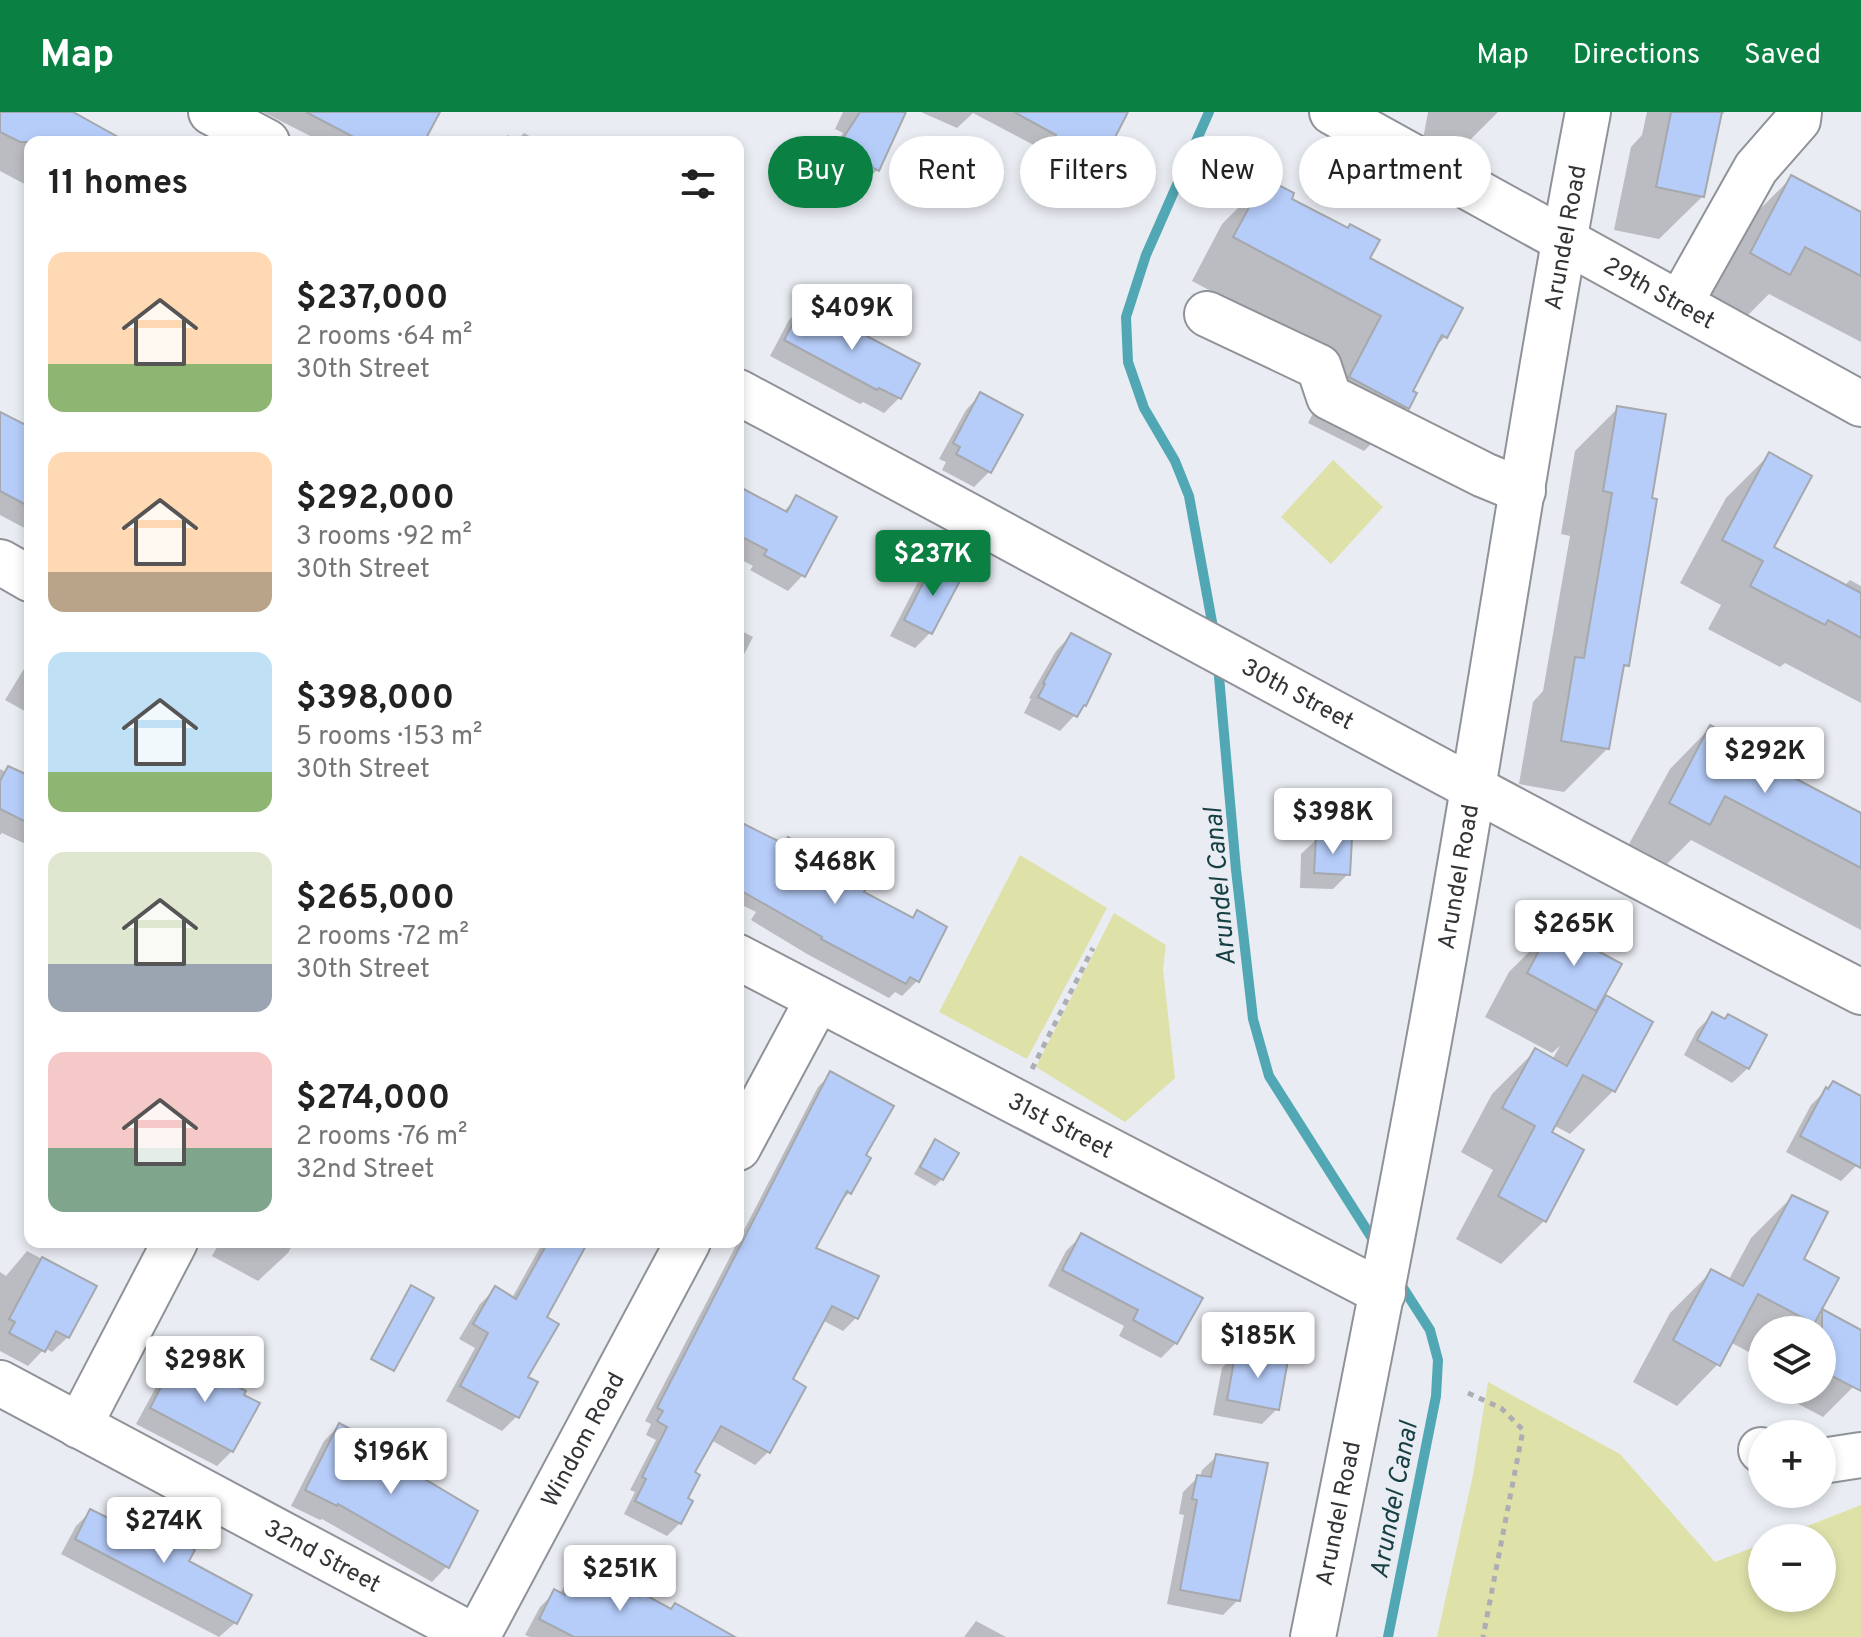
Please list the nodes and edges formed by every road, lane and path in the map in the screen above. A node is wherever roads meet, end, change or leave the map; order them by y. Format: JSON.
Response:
{"nodes":[{"id":1,"x":211,"y":112,"type":"edge"},
{"id":2,"x":1332,"y":112,"type":"edge"},
{"id":3,"x":1588,"y":112,"type":"edge"},
{"id":4,"x":1799,"y":112,"type":"edge"},
{"id":5,"x":256,"y":136,"type":"edge"},
{"id":6,"x":1564,"y":238,"type":"junction"},
{"id":7,"x":1680,"y":303,"type":"junction"},
{"id":8,"x":1207,"y":314,"type":"dead end"},
{"id":9,"x":744,"y":395,"type":"edge"},
{"id":10,"x":1861,"y":404,"type":"edge"},
{"id":11,"x":1523,"y":491,"type":"junction"},
{"id":12,"x":1473,"y":789,"type":"junction"},
{"id":13,"x":1093,"y":948,"type":"dead end"},
{"id":14,"x":744,"y":960,"type":"edge"},
{"id":15,"x":1861,"y":992,"type":"edge"},
{"id":16,"x":818,"y":999,"type":"junction"},
{"id":17,"x":1031,"y":1071,"type":"dead end"},
{"id":18,"x":744,"y":1137,"type":"edge"},
{"id":19,"x":172,"y":1248,"type":"edge"},
{"id":20,"x":685,"y":1248,"type":"edge"},
{"id":21,"x":1383,"y":1293,"type":"junction"},
{"id":22,"x":0,"y":1383,"type":"edge"},
{"id":23,"x":1468,"y":1393,"type":"dead end"},
{"id":24,"x":79,"y":1426,"type":"junction"},
{"id":25,"x":1861,"y":1455,"type":"edge"},
{"id":26,"x":1836,"y":1459,"type":"edge"},
{"id":27,"x":476,"y":1637,"type":"edge"},
{"id":28,"x":1313,"y":1637,"type":"edge"},
{"id":29,"x":1483,"y":1637,"type":"edge"}],
"edges":[{"from":1,"to":5,"type":"street"},
{"from":2,"to":6,"type":"street","name":"29th Street"},
{"from":3,"to":6,"type":"street","name":"Arundel Road"},
{"from":4,"to":7,"type":"street"},
{"from":6,"to":7,"type":"street","name":"29th Street"},
{"from":6,"to":11,"type":"street","name":"Arundel Road"},
{"from":7,"to":10,"type":"street","name":"29th Street"},
{"from":8,"to":11,"type":"street"},
{"from":9,"to":12,"type":"street","name":"30th Street"},
{"from":11,"to":12,"type":"street","name":"Arundel Road"},
{"from":12,"to":15,"type":"street","name":"30th Street"},
{"from":12,"to":21,"type":"street","name":"Arundel Road"},
{"from":13,"to":17,"type":"path"},
{"from":14,"to":16,"type":"street","name":"31st Street"},
{"from":16,"to":18,"type":"street"},
{"from":16,"to":21,"type":"street","name":"31st Street"},
{"from":19,"to":24,"type":"street"},
{"from":20,"to":27,"type":"street","name":"Windom Road"},
{"from":21,"to":28,"type":"street","name":"Arundel Road"},
{"from":22,"to":24,"type":"street","name":"32nd Street"},
{"from":23,"to":29,"type":"path"},
{"from":24,"to":27,"type":"street","name":"32nd Street"},
{"from":25,"to":26,"type":"street"}]}
